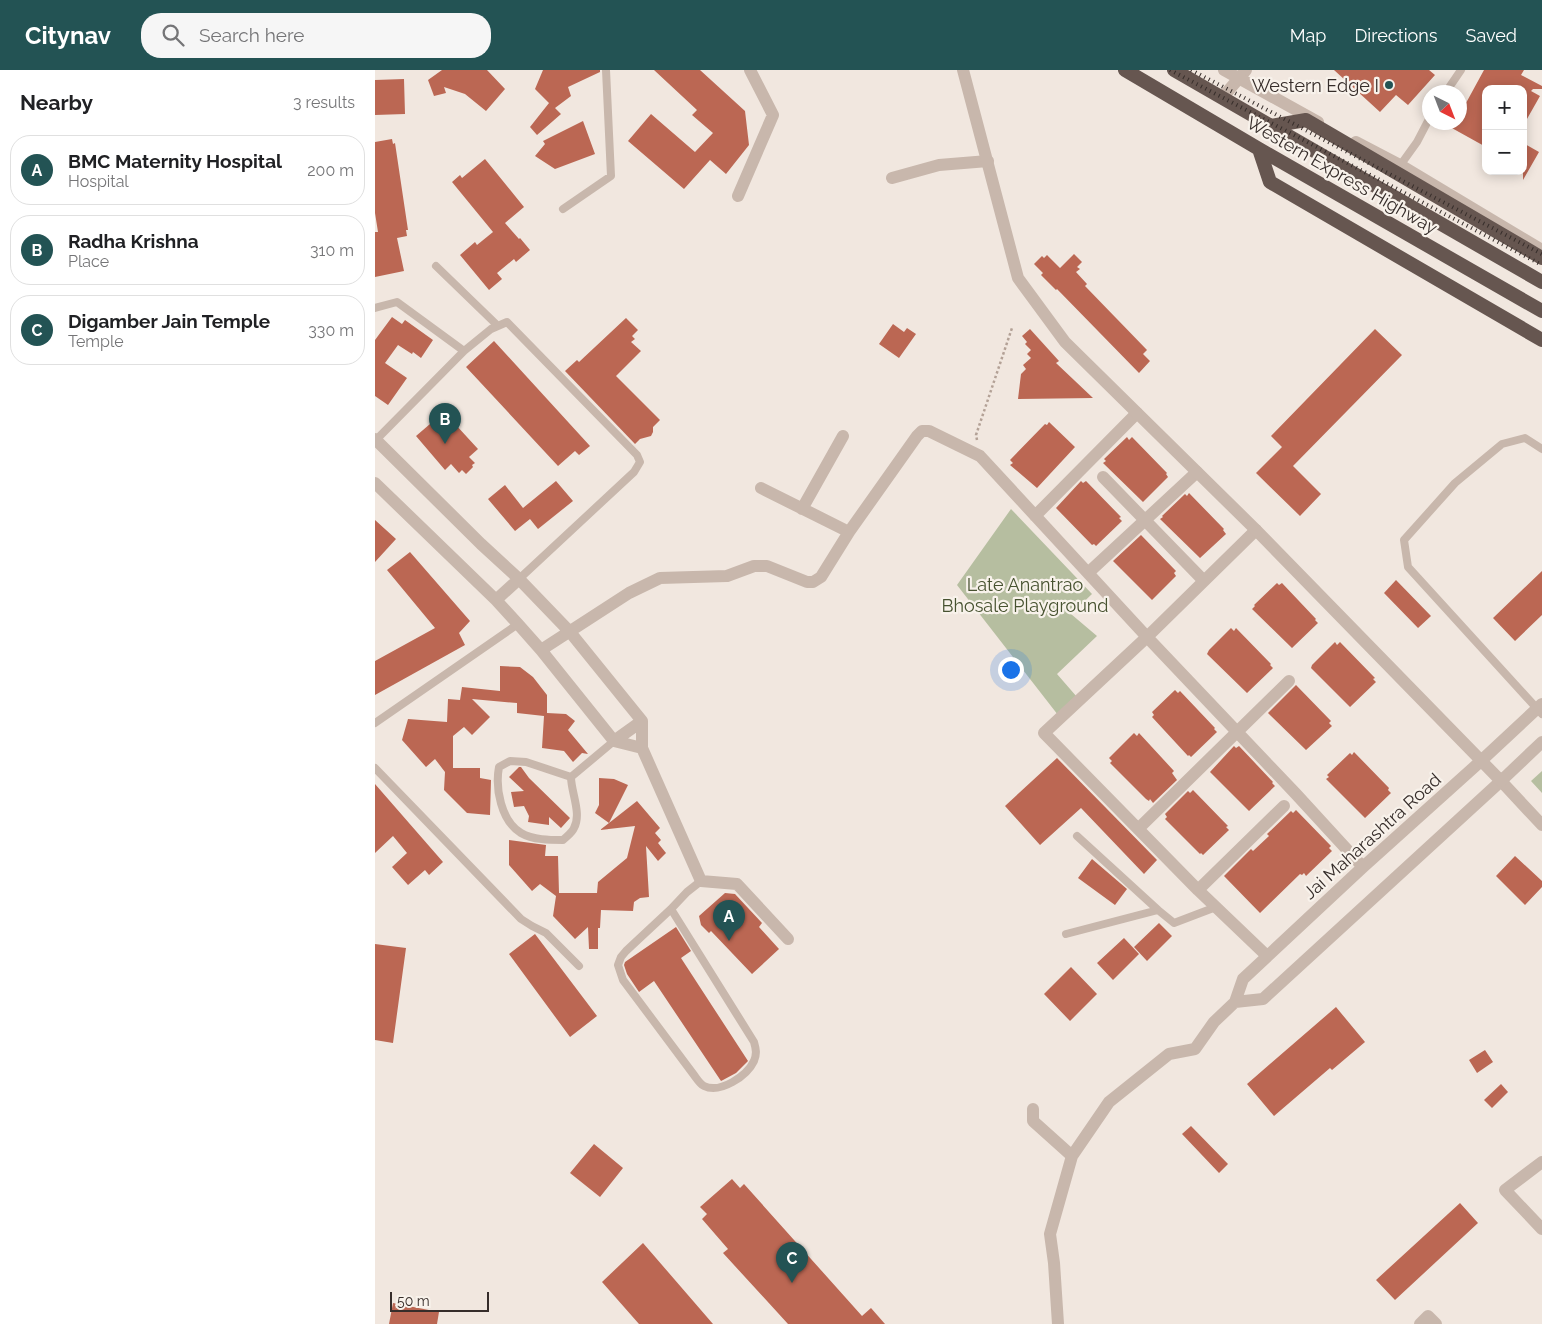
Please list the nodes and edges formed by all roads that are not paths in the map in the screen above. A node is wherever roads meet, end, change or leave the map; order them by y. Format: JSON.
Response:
{"nodes":[{"id":1,"x":606,"y":70,"type":"edge"},
{"id":2,"x":750,"y":70,"type":"edge"},
{"id":3,"x":963,"y":70,"type":"edge"},
{"id":4,"x":1125,"y":70,"type":"edge"},
{"id":5,"x":1174,"y":70,"type":"edge"},
{"id":6,"x":1224,"y":70,"type":"edge"},
{"id":7,"x":1461,"y":70,"type":"edge"},
{"id":8,"x":1243,"y":74,"type":"edge"},
{"id":9,"x":1451,"y":85,"type":"edge"},
{"id":10,"x":1222,"y":98,"type":"junction"},
{"id":11,"x":1270,"y":126,"type":"junction"},
{"id":12,"x":1423,"y":130,"type":"edge"},
{"id":13,"x":1259,"y":149,"type":"junction"},
{"id":14,"x":988,"y":161,"type":"junction"},
{"id":15,"x":1397,"y":169,"type":"junction"},
{"id":16,"x":892,"y":178,"type":"dead end"},
{"id":17,"x":739,"y":196,"type":"dead end"},
{"id":18,"x":563,"y":209,"type":"dead end"},
{"id":19,"x":1542,"y":250,"type":"edge"},
{"id":20,"x":1542,"y":258,"type":"edge"},
{"id":21,"x":436,"y":266,"type":"dead end"},
{"id":22,"x":1542,"y":282,"type":"edge"},
{"id":23,"x":375,"y":308,"type":"edge"},
{"id":24,"x":1542,"y":311,"type":"edge"},
{"id":25,"x":498,"y":326,"type":"junction"},
{"id":26,"x":1542,"y":340,"type":"edge"},
{"id":27,"x":464,"y":351,"type":"junction"},
{"id":28,"x":1137,"y":413,"type":"junction"},
{"id":29,"x":843,"y":436,"type":"dead end"},
{"id":30,"x":375,"y":440,"type":"edge"},
{"id":31,"x":1542,"y":450,"type":"edge"},
{"id":32,"x":1197,"y":472,"type":"junction"},
{"id":33,"x":1103,"y":477,"type":"dead end"},
{"id":34,"x":375,"y":483,"type":"edge"},
{"id":35,"x":761,"y":488,"type":"dead end"},
{"id":36,"x":802,"y":509,"type":"junction"},
{"id":37,"x":1035,"y":516,"type":"junction"},
{"id":38,"x":1144,"y":520,"type":"junction"},
{"id":39,"x":1256,"y":530,"type":"junction"},
{"id":40,"x":849,"y":532,"type":"junction"},
{"id":41,"x":1088,"y":573,"type":"junction"},
{"id":42,"x":519,"y":579,"type":"junction"},
{"id":43,"x":1204,"y":581,"type":"junction"},
{"id":44,"x":496,"y":600,"type":"junction"},
{"id":45,"x":518,"y":624,"type":"junction"},
{"id":46,"x":570,"y":632,"type":"junction"},
{"id":47,"x":1147,"y":637,"type":"junction"},
{"id":48,"x":541,"y":650,"type":"junction"},
{"id":49,"x":1289,"y":681,"type":"dead end"},
{"id":50,"x":1540,"y":709,"type":"edge"},
{"id":51,"x":642,"y":720,"type":"junction"},
{"id":52,"x":375,"y":723,"type":"edge"},
{"id":53,"x":1237,"y":731,"type":"junction"},
{"id":54,"x":614,"y":741,"type":"junction"},
{"id":55,"x":1542,"y":742,"type":"edge"},
{"id":56,"x":642,"y":748,"type":"junction"},
{"id":57,"x":1482,"y":760,"type":"junction"},
{"id":58,"x":375,"y":768,"type":"edge"},
{"id":59,"x":571,"y":777,"type":"junction"},
{"id":60,"x":1501,"y":781,"type":"junction"},
{"id":61,"x":1284,"y":806,"type":"dead end"},
{"id":62,"x":1542,"y":825,"type":"edge"},
{"id":63,"x":1138,"y":829,"type":"junction"},
{"id":64,"x":1077,"y":836,"type":"dead end"},
{"id":65,"x":1363,"y":867,"type":"junction"},
{"id":66,"x":701,"y":881,"type":"junction"},
{"id":67,"x":1199,"y":890,"type":"junction"},
{"id":68,"x":1216,"y":907,"type":"junction"},
{"id":69,"x":671,"y":910,"type":"junction"},
{"id":70,"x":1157,"y":910,"type":"junction"},
{"id":71,"x":1067,"y":934,"type":"dead end"},
{"id":72,"x":788,"y":939,"type":"dead end"},
{"id":73,"x":1266,"y":955,"type":"junction"},
{"id":74,"x":579,"y":966,"type":"dead end"},
{"id":75,"x":1235,"y":1002,"type":"junction"},
{"id":76,"x":1033,"y":1109,"type":"dead end"},
{"id":77,"x":1072,"y":1156,"type":"junction"},
{"id":78,"x":1542,"y":1162,"type":"edge"},
{"id":79,"x":1542,"y":1229,"type":"edge"},
{"id":80,"x":1058,"y":1324,"type":"edge"},
{"id":81,"x":1420,"y":1324,"type":"edge"},
{"id":82,"x":1436,"y":1324,"type":"edge"}],
"edges":[{"from":1,"to":18,"type":"lane"},
{"from":2,"to":17,"type":"street"},
{"from":3,"to":14,"type":"street"},
{"from":4,"to":13,"type":"highway","name":"Western Express Highway"},
{"from":5,"to":10,"type":"highway","name":"Western Express Highway"},
{"from":6,"to":8,"type":"street"},
{"from":7,"to":9,"type":"lane"},
{"from":8,"to":10,"type":"street"},
{"from":8,"to":15,"type":"street"},
{"from":10,"to":11,"type":"highway","name":"Western Express Highway"},
{"from":11,"to":15,"type":"highway"},
{"from":11,"to":22,"type":"highway","name":"Western Express Highway"},
{"from":12,"to":15,"type":"lane"},
{"from":13,"to":24,"type":"highway","name":"Western Express Highway"},
{"from":13,"to":26,"type":"highway"},
{"from":14,"to":16,"type":"street"},
{"from":14,"to":28,"type":"street"},
{"from":15,"to":19,"type":"street"},
{"from":15,"to":20,"type":"highway"},
{"from":21,"to":25,"type":"lane"},
{"from":23,"to":27,"type":"lane"},
{"from":25,"to":27,"type":"lane"},
{"from":25,"to":42,"type":"lane"},
{"from":27,"to":30,"type":"lane"},
{"from":28,"to":32,"type":"street"},
{"from":28,"to":37,"type":"street"},
{"from":29,"to":36,"type":"street"},
{"from":30,"to":42,"type":"street"},
{"from":31,"to":50,"type":"lane"},
{"from":32,"to":38,"type":"street"},
{"from":32,"to":39,"type":"street"},
{"from":33,"to":38,"type":"street"},
{"from":34,"to":44,"type":"street"},
{"from":35,"to":36,"type":"street"},
{"from":36,"to":40,"type":"street"},
{"from":37,"to":40,"type":"street"},
{"from":37,"to":41,"type":"street"},
{"from":38,"to":41,"type":"street"},
{"from":38,"to":43,"type":"street"},
{"from":39,"to":43,"type":"street"},
{"from":39,"to":57,"type":"street"},
{"from":40,"to":46,"type":"street"},
{"from":41,"to":47,"type":"street"},
{"from":42,"to":44,"type":"street"},
{"from":42,"to":46,"type":"street"},
{"from":43,"to":47,"type":"street"},
{"from":44,"to":45,"type":"street"},
{"from":45,"to":48,"type":"street"},
{"from":45,"to":52,"type":"lane"},
{"from":46,"to":48,"type":"street"},
{"from":46,"to":51,"type":"street"},
{"from":47,"to":53,"type":"street"},
{"from":47,"to":63,"type":"street"},
{"from":48,"to":54,"type":"street"},
{"from":49,"to":53,"type":"street"},
{"from":50,"to":57,"type":"street","name":"Jai Maharashtra Road"},
{"from":51,"to":54,"type":"street"},
{"from":51,"to":56,"type":"street"},
{"from":53,"to":63,"type":"street"},
{"from":53,"to":65,"type":"street"},
{"from":54,"to":56,"type":"street"},
{"from":54,"to":59,"type":"lane"},
{"from":55,"to":60,"type":"street"},
{"from":56,"to":66,"type":"street"},
{"from":57,"to":60,"type":"street"},
{"from":57,"to":65,"type":"street","name":"Jai Maharashtra Road"},
{"from":58,"to":74,"type":"lane"},
{"from":59,"to":59,"type":"lane"},
{"from":60,"to":62,"type":"street"},
{"from":60,"to":75,"type":"street"},
{"from":61,"to":67,"type":"street"},
{"from":63,"to":67,"type":"street"},
{"from":64,"to":70,"type":"lane"},
{"from":65,"to":73,"type":"street","name":"Jai Maharashtra Road"},
{"from":66,"to":69,"type":"lane"},
{"from":66,"to":72,"type":"street"},
{"from":67,"to":68,"type":"street"},
{"from":68,"to":70,"type":"lane"},
{"from":68,"to":73,"type":"street"},
{"from":69,"to":69,"type":"lane"},
{"from":70,"to":71,"type":"lane"},
{"from":73,"to":75,"type":"street","name":"Jai Maharashtra Road"},
{"from":75,"to":77,"type":"street","name":"Jai Maharashtra Road"},
{"from":76,"to":77,"type":"street"},
{"from":77,"to":80,"type":"street","name":"Jai Maharashtra Road"},
{"from":78,"to":79,"type":"street"},
{"from":81,"to":82,"type":"street"}]}
